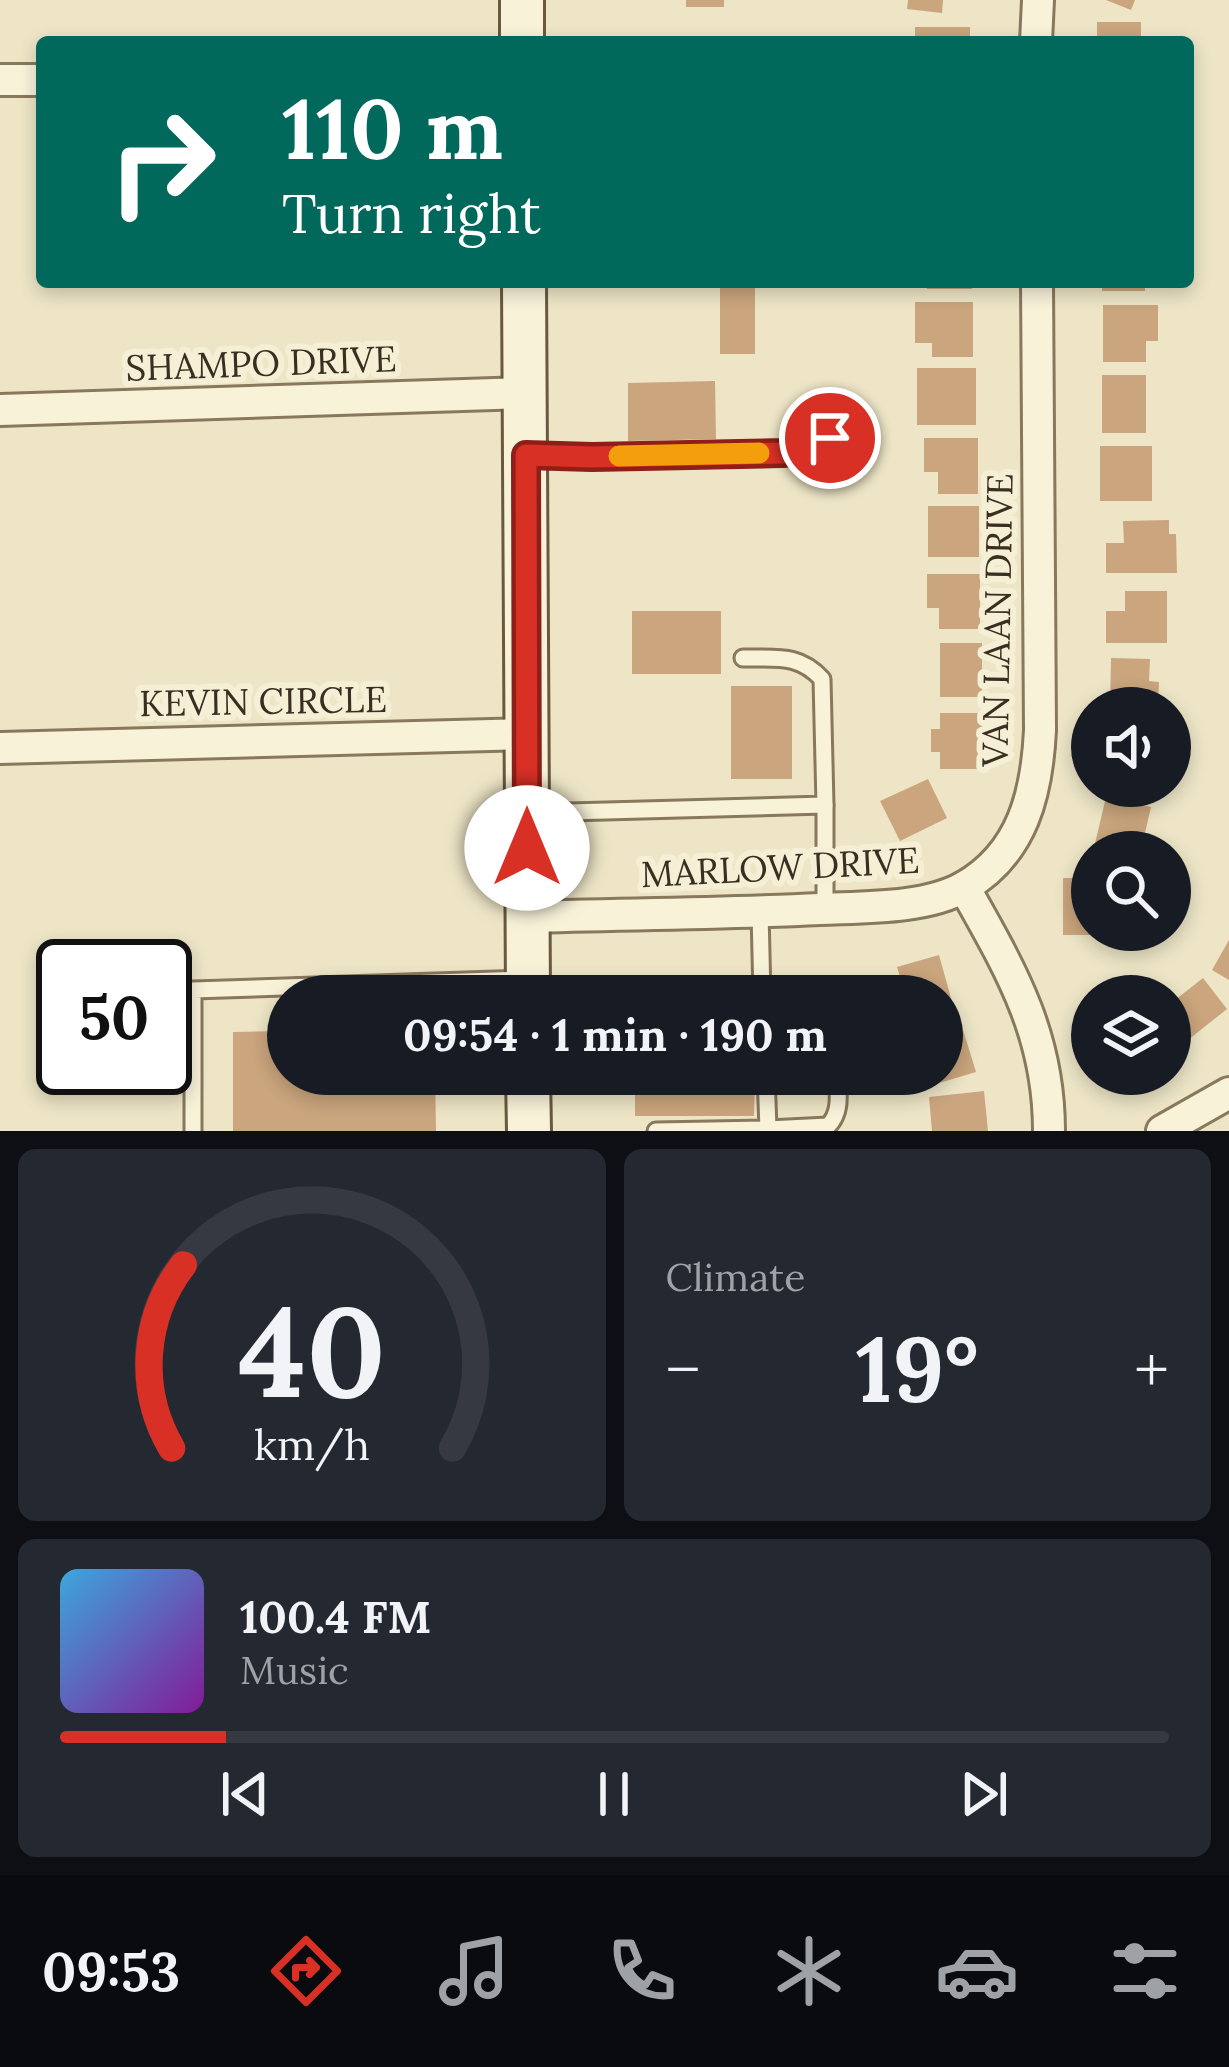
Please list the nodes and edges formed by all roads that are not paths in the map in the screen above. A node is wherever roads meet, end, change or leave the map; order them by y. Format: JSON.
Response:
{"nodes":[{"id":1,"x":521,"y":0,"type":"edge"},
{"id":2,"x":1038,"y":0,"type":"edge"},
{"id":3,"x":521,"y":36,"type":"edge"},
{"id":4,"x":1036,"y":36,"type":"edge"},
{"id":5,"x":0,"y":80,"type":"edge"},
{"id":6,"x":36,"y":80,"type":"edge"},
{"id":7,"x":524,"y":288,"type":"edge"},
{"id":8,"x":1037,"y":288,"type":"edge"},
{"id":9,"x":525,"y":393,"type":"junction"},
{"id":10,"x":830,"y":403,"type":"dead end"},
{"id":11,"x":0,"y":410,"type":"edge"},
{"id":12,"x":526,"y":455,"type":"junction"},
{"id":13,"x":742,"y":658,"type":"dead end"},
{"id":14,"x":528,"y":734,"type":"junction"},
{"id":15,"x":0,"y":748,"type":"edge"},
{"id":16,"x":825,"y":806,"type":"junction"},
{"id":17,"x":528,"y":813,"type":"junction"},
{"id":18,"x":964,"y":887,"type":"junction"},
{"id":19,"x":825,"y":909,"type":"junction"},
{"id":20,"x":760,"y":912,"type":"junction"},
{"id":21,"x":527,"y":917,"type":"junction"},
{"id":22,"x":528,"y":975,"type":"edge"},
{"id":23,"x":762,"y":975,"type":"edge"},
{"id":24,"x":267,"y":990,"type":"edge"},
{"id":25,"x":1229,"y":1094,"type":"edge"},
{"id":26,"x":528,"y":1095,"type":"edge"},
{"id":27,"x":767,"y":1095,"type":"edge"},
{"id":28,"x":838,"y":1095,"type":"edge"},
{"id":29,"x":768,"y":1129,"type":"edge"},
{"id":30,"x":193,"y":1131,"type":"edge"},
{"id":31,"x":529,"y":1131,"type":"edge"},
{"id":32,"x":656,"y":1131,"type":"edge"},
{"id":33,"x":1049,"y":1131,"type":"edge"},
{"id":34,"x":1162,"y":1131,"type":"edge"}],
"edges":[{"from":1,"to":3,"type":"main road"},
{"from":2,"to":4,"type":"street"},
{"from":5,"to":6,"type":"street"},
{"from":7,"to":9,"type":"main road"},
{"from":8,"to":18,"type":"street","name":"VAN LAAN DRIVE"},
{"from":9,"to":11,"type":"street","name":"SHAMPO DRIVE"},
{"from":9,"to":12,"type":"main road"},
{"from":10,"to":12,"type":"lane"},
{"from":12,"to":14,"type":"main road"},
{"from":13,"to":16,"type":"lane"},
{"from":14,"to":15,"type":"street","name":"KEVIN CIRCLE"},
{"from":14,"to":17,"type":"main road"},
{"from":16,"to":17,"type":"lane"},
{"from":16,"to":19,"type":"lane"},
{"from":17,"to":21,"type":"main road"},
{"from":18,"to":19,"type":"street","name":"MARLOW DRIVE"},
{"from":18,"to":33,"type":"street"},
{"from":19,"to":20,"type":"street","name":"MARLOW DRIVE"},
{"from":20,"to":21,"type":"street","name":"MARLOW DRIVE"},
{"from":20,"to":23,"type":"lane"},
{"from":21,"to":22,"type":"main road"},
{"from":24,"to":30,"type":"lane"},
{"from":25,"to":34,"type":"street"},
{"from":26,"to":31,"type":"main road"},
{"from":27,"to":29,"type":"lane"},
{"from":28,"to":29,"type":"lane"},
{"from":29,"to":32,"type":"lane"}]}
